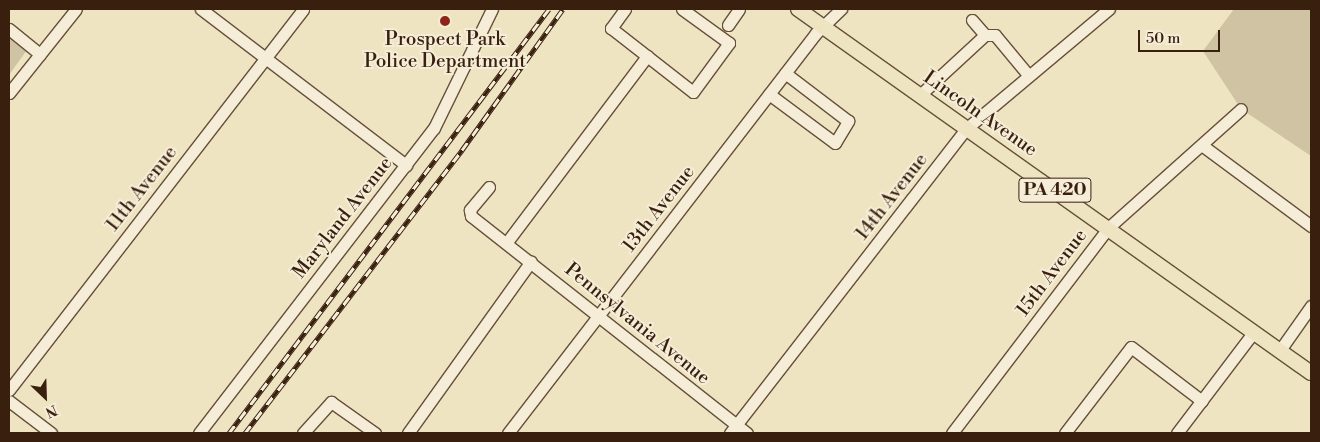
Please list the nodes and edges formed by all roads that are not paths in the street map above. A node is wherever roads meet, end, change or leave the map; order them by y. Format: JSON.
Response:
{"nodes":[{"id":1,"x":76,"y":9,"type":"edge"},
{"id":2,"x":201,"y":9,"type":"edge"},
{"id":3,"x":303,"y":9,"type":"edge"},
{"id":4,"x":492,"y":9,"type":"edge"},
{"id":5,"x":624,"y":9,"type":"edge"},
{"id":6,"x":682,"y":9,"type":"edge"},
{"id":7,"x":739,"y":9,"type":"edge"},
{"id":8,"x":798,"y":9,"type":"edge"},
{"id":9,"x":841,"y":9,"type":"edge"},
{"id":10,"x":1108,"y":9,"type":"edge"},
{"id":11,"x":972,"y":20,"type":"dead end"},
{"id":12,"x":728,"y":25,"type":"dead end"},
{"id":13,"x":822,"y":26,"type":"junction"},
{"id":14,"x":9,"y":29,"type":"edge"},
{"id":15,"x":985,"y":35,"type":"junction"},
{"id":16,"x":40,"y":54,"type":"junction"},
{"id":17,"x":267,"y":56,"type":"junction"},
{"id":18,"x":647,"y":56,"type":"junction"},
{"id":19,"x":785,"y":73,"type":"junction"},
{"id":20,"x":1029,"y":76,"type":"junction"},
{"id":21,"x":9,"y":93,"type":"edge"},
{"id":22,"x":769,"y":94,"type":"junction"},
{"id":23,"x":921,"y":94,"type":"junction"},
{"id":24,"x":1241,"y":109,"type":"dead end"},
{"id":25,"x":967,"y":128,"type":"junction"},
{"id":26,"x":1203,"y":146,"type":"junction"},
{"id":27,"x":406,"y":165,"type":"junction"},
{"id":28,"x":489,"y":187,"type":"dead end"},
{"id":29,"x":1311,"y":226,"type":"edge"},
{"id":30,"x":1108,"y":228,"type":"junction"},
{"id":31,"x":506,"y":242,"type":"junction"},
{"id":32,"x":530,"y":261,"type":"junction"},
{"id":33,"x":1311,"y":306,"type":"edge"},
{"id":34,"x":598,"y":316,"type":"junction"},
{"id":35,"x":1253,"y":332,"type":"junction"},
{"id":36,"x":1280,"y":350,"type":"junction"},
{"id":37,"x":1311,"y":373,"type":"edge"},
{"id":38,"x":9,"y":390,"type":"edge"},
{"id":39,"x":1202,"y":401,"type":"junction"},
{"id":40,"x":9,"y":402,"type":"edge"},
{"id":41,"x":733,"y":429,"type":"edge"},
{"id":42,"x":51,"y":433,"type":"edge"},
{"id":43,"x":199,"y":433,"type":"edge"},
{"id":44,"x":303,"y":433,"type":"edge"},
{"id":45,"x":375,"y":433,"type":"edge"},
{"id":46,"x":408,"y":433,"type":"edge"},
{"id":47,"x":508,"y":433,"type":"edge"},
{"id":48,"x":747,"y":433,"type":"edge"},
{"id":49,"x":952,"y":433,"type":"edge"},
{"id":50,"x":1065,"y":433,"type":"edge"},
{"id":51,"x":1177,"y":433,"type":"edge"}],
"edges":[{"from":1,"to":16,"type":"street"},
{"from":2,"to":17,"type":"street"},
{"from":3,"to":17,"type":"street","name":"11th Avenue"},
{"from":4,"to":27,"type":"street","name":"Maryland Avenue"},
{"from":5,"to":18,"type":"street"},
{"from":6,"to":18,"type":"street"},
{"from":7,"to":12,"type":"street"},
{"from":8,"to":13,"type":"main road","name":"Lincoln Avenue","number":"PA 420"},
{"from":9,"to":13,"type":"street","name":"13th Avenue"},
{"from":10,"to":20,"type":"street","name":"14th Avenue"},
{"from":11,"to":15,"type":"street"},
{"from":13,"to":19,"type":"street","name":"13th Avenue"},
{"from":13,"to":23,"type":"main road","name":"Lincoln Avenue","number":"PA 420"},
{"from":14,"to":16,"type":"street"},
{"from":15,"to":20,"type":"street"},
{"from":15,"to":23,"type":"street"},
{"from":16,"to":21,"type":"street"},
{"from":17,"to":27,"type":"street"},
{"from":17,"to":38,"type":"street","name":"11th Avenue"},
{"from":18,"to":31,"type":"street"},
{"from":19,"to":22,"type":"street","name":"13th Avenue"},
{"from":19,"to":22,"type":"street"},
{"from":20,"to":25,"type":"street","name":"14th Avenue"},
{"from":22,"to":34,"type":"street","name":"13th Avenue"},
{"from":23,"to":25,"type":"main road","name":"Lincoln Avenue","number":"PA 420"},
{"from":24,"to":26,"type":"street","name":"15th Avenue"},
{"from":25,"to":30,"type":"main road","name":"Lincoln Avenue","number":"PA 420"},
{"from":25,"to":41,"type":"street","name":"14th Avenue"},
{"from":26,"to":29,"type":"street"},
{"from":26,"to":30,"type":"street","name":"15th Avenue"},
{"from":27,"to":43,"type":"street","name":"Maryland Avenue"},
{"from":28,"to":31,"type":"street","name":"Pennsylvania Avenue"},
{"from":30,"to":35,"type":"main road","name":"Lincoln Avenue","number":"PA 420"},
{"from":30,"to":49,"type":"street","name":"15th Avenue"},
{"from":31,"to":32,"type":"street","name":"Pennsylvania Avenue"},
{"from":32,"to":34,"type":"street","name":"Pennsylvania Avenue"},
{"from":32,"to":46,"type":"street"},
{"from":33,"to":36,"type":"street"},
{"from":34,"to":41,"type":"street","name":"Pennsylvania Avenue"},
{"from":34,"to":47,"type":"street","name":"13th Avenue"},
{"from":35,"to":36,"type":"main road","name":"Lincoln Avenue","number":"PA 420"},
{"from":35,"to":39,"type":"street"},
{"from":36,"to":37,"type":"main road","name":"Lincoln Avenue","number":"PA 420"},
{"from":39,"to":50,"type":"street"},
{"from":39,"to":51,"type":"street"},
{"from":40,"to":42,"type":"street"},
{"from":41,"to":48,"type":"street","name":"Pennsylvania Avenue"},
{"from":44,"to":45,"type":"street"}]}
